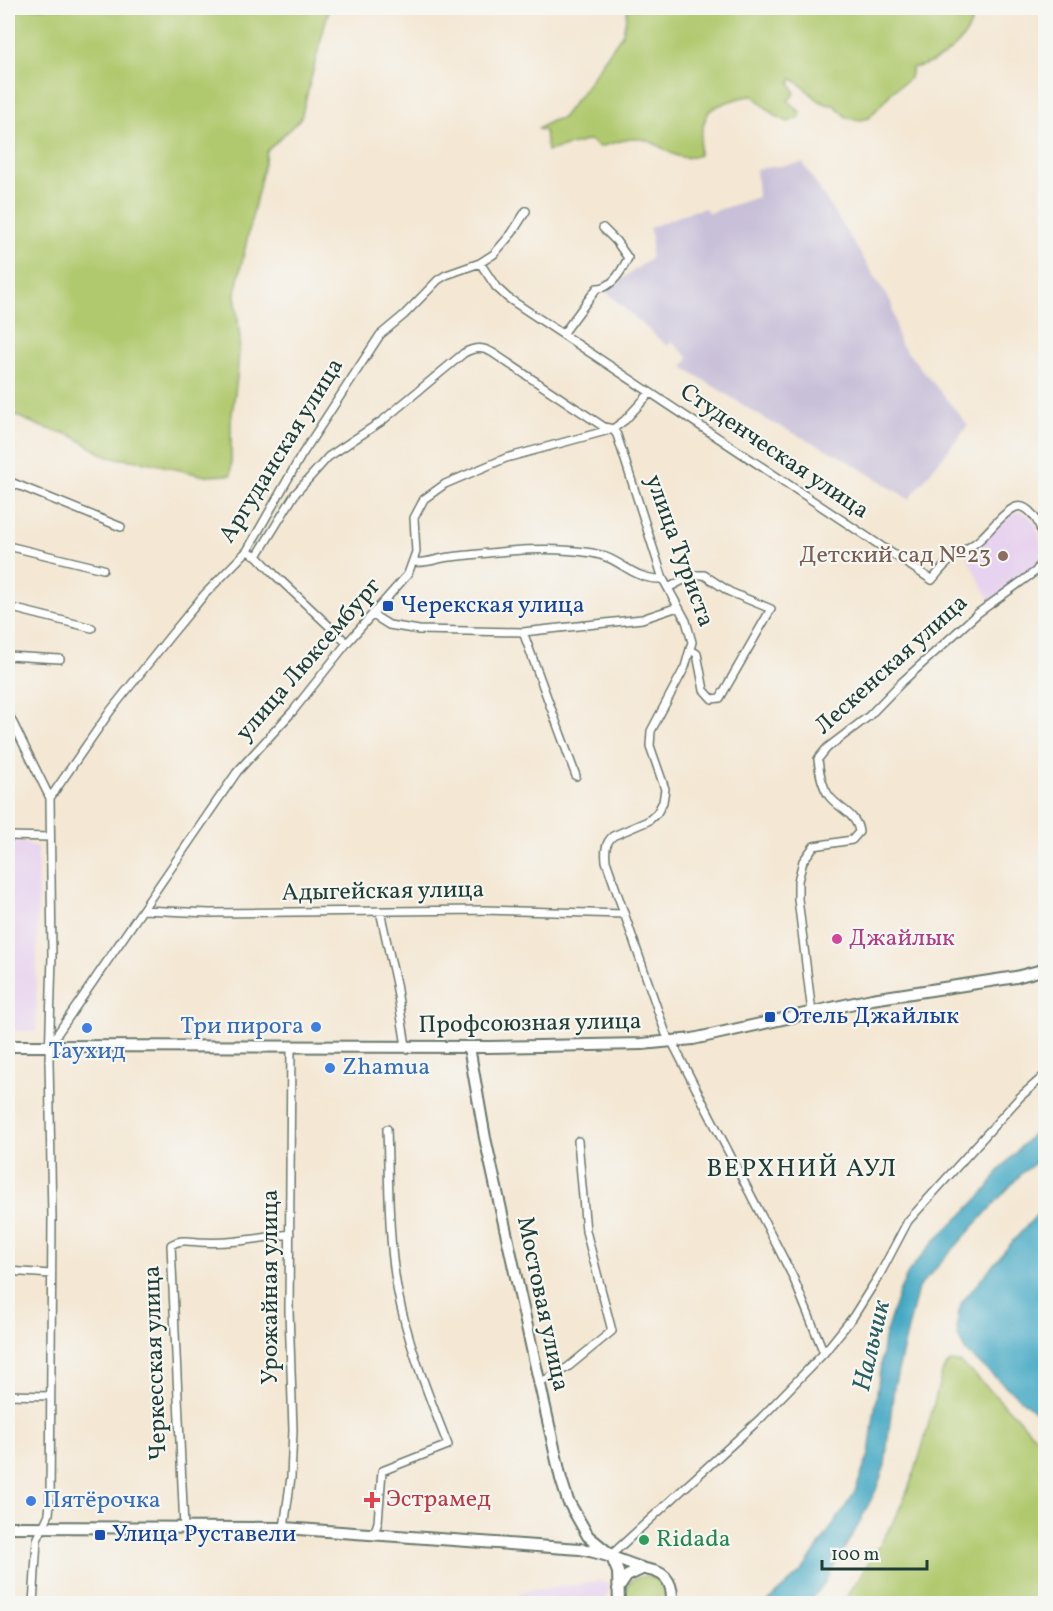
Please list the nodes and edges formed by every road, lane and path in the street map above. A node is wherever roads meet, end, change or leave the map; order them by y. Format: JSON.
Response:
{"nodes":[{"id":1,"x":526,"y":211,"type":"dead end"},
{"id":2,"x":603,"y":228,"type":"dead end"},
{"id":3,"x":480,"y":263,"type":"junction"},
{"id":4,"x":563,"y":334,"type":"junction"},
{"id":5,"x":650,"y":393,"type":"junction"},
{"id":6,"x":613,"y":429,"type":"junction"},
{"id":7,"x":8,"y":481,"type":"edge"},
{"id":8,"x":121,"y":527,"type":"dead end"},
{"id":9,"x":8,"y":546,"type":"edge"},
{"id":10,"x":247,"y":550,"type":"junction"},
{"id":11,"x":257,"y":556,"type":"junction"},
{"id":12,"x":1042,"y":561,"type":"edge"},
{"id":13,"x":414,"y":562,"type":"junction"},
{"id":14,"x":103,"y":569,"type":"dead end"},
{"id":15,"x":663,"y":579,"type":"junction"},
{"id":16,"x":1046,"y":581,"type":"edge"},
{"id":17,"x":668,"y":588,"type":"junction"},
{"id":18,"x":8,"y":607,"type":"edge"},
{"id":19,"x":678,"y":607,"type":"junction"},
{"id":20,"x":373,"y":615,"type":"junction"},
{"id":21,"x":92,"y":628,"type":"dead end"},
{"id":22,"x":523,"y":632,"type":"junction"},
{"id":23,"x":347,"y":643,"type":"junction"},
{"id":24,"x":691,"y":650,"type":"junction"},
{"id":25,"x":8,"y":656,"type":"edge"},
{"id":26,"x":60,"y":658,"type":"dead end"},
{"id":27,"x":8,"y":716,"type":"edge"},
{"id":28,"x":576,"y":776,"type":"dead end"},
{"id":29,"x":50,"y":798,"type":"junction"},
{"id":30,"x":8,"y":836,"type":"edge"},
{"id":31,"x":50,"y":837,"type":"junction"},
{"id":32,"x":143,"y":910,"type":"junction"},
{"id":33,"x":380,"y":911,"type":"junction"},
{"id":34,"x":624,"y":914,"type":"junction"},
{"id":35,"x":1046,"y":969,"type":"edge"},
{"id":36,"x":812,"y":1013,"type":"junction"},
{"id":37,"x":672,"y":1042,"type":"junction"},
{"id":38,"x":8,"y":1046,"type":"edge"},
{"id":39,"x":49,"y":1046,"type":"junction"},
{"id":40,"x":291,"y":1046,"type":"junction"},
{"id":41,"x":406,"y":1046,"type":"junction"},
{"id":42,"x":469,"y":1047,"type":"junction"},
{"id":43,"x":1046,"y":1074,"type":"edge"},
{"id":44,"x":387,"y":1129,"type":"dead end"},
{"id":45,"x":578,"y":1141,"type":"dead end"},
{"id":46,"x":290,"y":1234,"type":"junction"},
{"id":47,"x":8,"y":1271,"type":"edge"},
{"id":48,"x":51,"y":1274,"type":"junction"},
{"id":49,"x":824,"y":1353,"type":"junction"},
{"id":50,"x":538,"y":1384,"type":"junction"},
{"id":51,"x":8,"y":1395,"type":"edge"},
{"id":52,"x":49,"y":1396,"type":"junction"},
{"id":53,"x":8,"y":1527,"type":"edge"},
{"id":54,"x":43,"y":1528,"type":"junction"},
{"id":55,"x":184,"y":1528,"type":"junction"},
{"id":56,"x":284,"y":1528,"type":"junction"},
{"id":57,"x":374,"y":1534,"type":"junction"},
{"id":58,"x":610,"y":1555,"type":"junction"},
{"id":59,"x":642,"y":1569,"type":"junction"},
{"id":60,"x":618,"y":1590,"type":"junction"},
{"id":61,"x":33,"y":1604,"type":"edge"},
{"id":62,"x":612,"y":1604,"type":"edge"},
{"id":63,"x":619,"y":1604,"type":"edge"},
{"id":64,"x":671,"y":1604,"type":"edge"}],
"edges":[{"from":1,"to":3,"type":"street","name":"Аргуданская улица"},
{"from":2,"to":4,"type":"street"},
{"from":3,"to":4,"type":"street","name":"Студенческая улица"},
{"from":3,"to":10,"type":"street","name":"Аргуданская улица"},
{"from":4,"to":5,"type":"street","name":"Студенческая улица"},
{"from":5,"to":6,"type":"street"},
{"from":5,"to":12,"type":"street","name":"Студенческая улица"},
{"from":6,"to":11,"type":"street"},
{"from":6,"to":13,"type":"street"},
{"from":6,"to":15,"type":"street","name":"улица Туриста"},
{"from":7,"to":8,"type":"street"},
{"from":9,"to":14,"type":"street"},
{"from":10,"to":11,"type":"street"},
{"from":10,"to":29,"type":"street","name":"Аргуданская улица"},
{"from":11,"to":23,"type":"street"},
{"from":12,"to":16,"type":"street"},
{"from":12,"to":36,"type":"street","name":"Лескенская улица"},
{"from":13,"to":15,"type":"street"},
{"from":13,"to":20,"type":"street","name":"улица Люксембург"},
{"from":15,"to":17,"type":"street","name":"улица Туриста"},
{"from":17,"to":19,"type":"street","name":"улица Туриста"},
{"from":17,"to":24,"type":"street"},
{"from":18,"to":21,"type":"street"},
{"from":19,"to":22,"type":"street"},
{"from":19,"to":24,"type":"street","name":"улица Туриста"},
{"from":20,"to":22,"type":"street"},
{"from":20,"to":23,"type":"street","name":"улица Люксембург"},
{"from":22,"to":28,"type":"street"},
{"from":23,"to":32,"type":"street","name":"улица Люксембург"},
{"from":24,"to":34,"type":"street","name":"улица Туриста"},
{"from":25,"to":26,"type":"street"},
{"from":27,"to":29,"type":"street"},
{"from":29,"to":31,"type":"street"},
{"from":30,"to":31,"type":"street"},
{"from":31,"to":39,"type":"street"},
{"from":32,"to":33,"type":"street","name":"Адыгейская улица"},
{"from":32,"to":39,"type":"street","name":"улица Люксембург"},
{"from":33,"to":34,"type":"street","name":"Адыгейская улица"},
{"from":33,"to":41,"type":"street"},
{"from":34,"to":37,"type":"street","name":"улица Туриста"},
{"from":35,"to":36,"type":"street","name":"Профсоюзная улица"},
{"from":36,"to":37,"type":"street","name":"Профсоюзная улица"},
{"from":37,"to":42,"type":"street","name":"Профсоюзная улица"},
{"from":37,"to":49,"type":"street","name":"улица Туриста"},
{"from":38,"to":39,"type":"street","name":"Профсоюзная улица"},
{"from":39,"to":40,"type":"street","name":"Профсоюзная улица"},
{"from":39,"to":48,"type":"street"},
{"from":40,"to":41,"type":"street","name":"Профсоюзная улица"},
{"from":40,"to":46,"type":"street","name":"Урожайная улица"},
{"from":41,"to":42,"type":"street","name":"Профсоюзная улица"},
{"from":42,"to":50,"type":"street","name":"Мостовая улица"},
{"from":43,"to":49,"type":"street"},
{"from":44,"to":57,"type":"street"},
{"from":45,"to":50,"type":"street"},
{"from":46,"to":55,"type":"street","name":"Черкесская улица"},
{"from":46,"to":56,"type":"street","name":"Урожайная улица"},
{"from":47,"to":48,"type":"street"},
{"from":48,"to":52,"type":"street"},
{"from":49,"to":58,"type":"street"},
{"from":50,"to":58,"type":"street","name":"Мостовая улица"},
{"from":51,"to":52,"type":"street"},
{"from":52,"to":54,"type":"street"},
{"from":53,"to":54,"type":"street"},
{"from":54,"to":55,"type":"street"},
{"from":54,"to":61,"type":"street"},
{"from":55,"to":56,"type":"street"},
{"from":56,"to":57,"type":"street"},
{"from":57,"to":58,"type":"street"},
{"from":58,"to":59,"type":"street"},
{"from":58,"to":60,"type":"street"},
{"from":59,"to":60,"type":"street"},
{"from":59,"to":64,"type":"street"},
{"from":60,"to":62,"type":"street"},
{"from":60,"to":63,"type":"street"}]}
